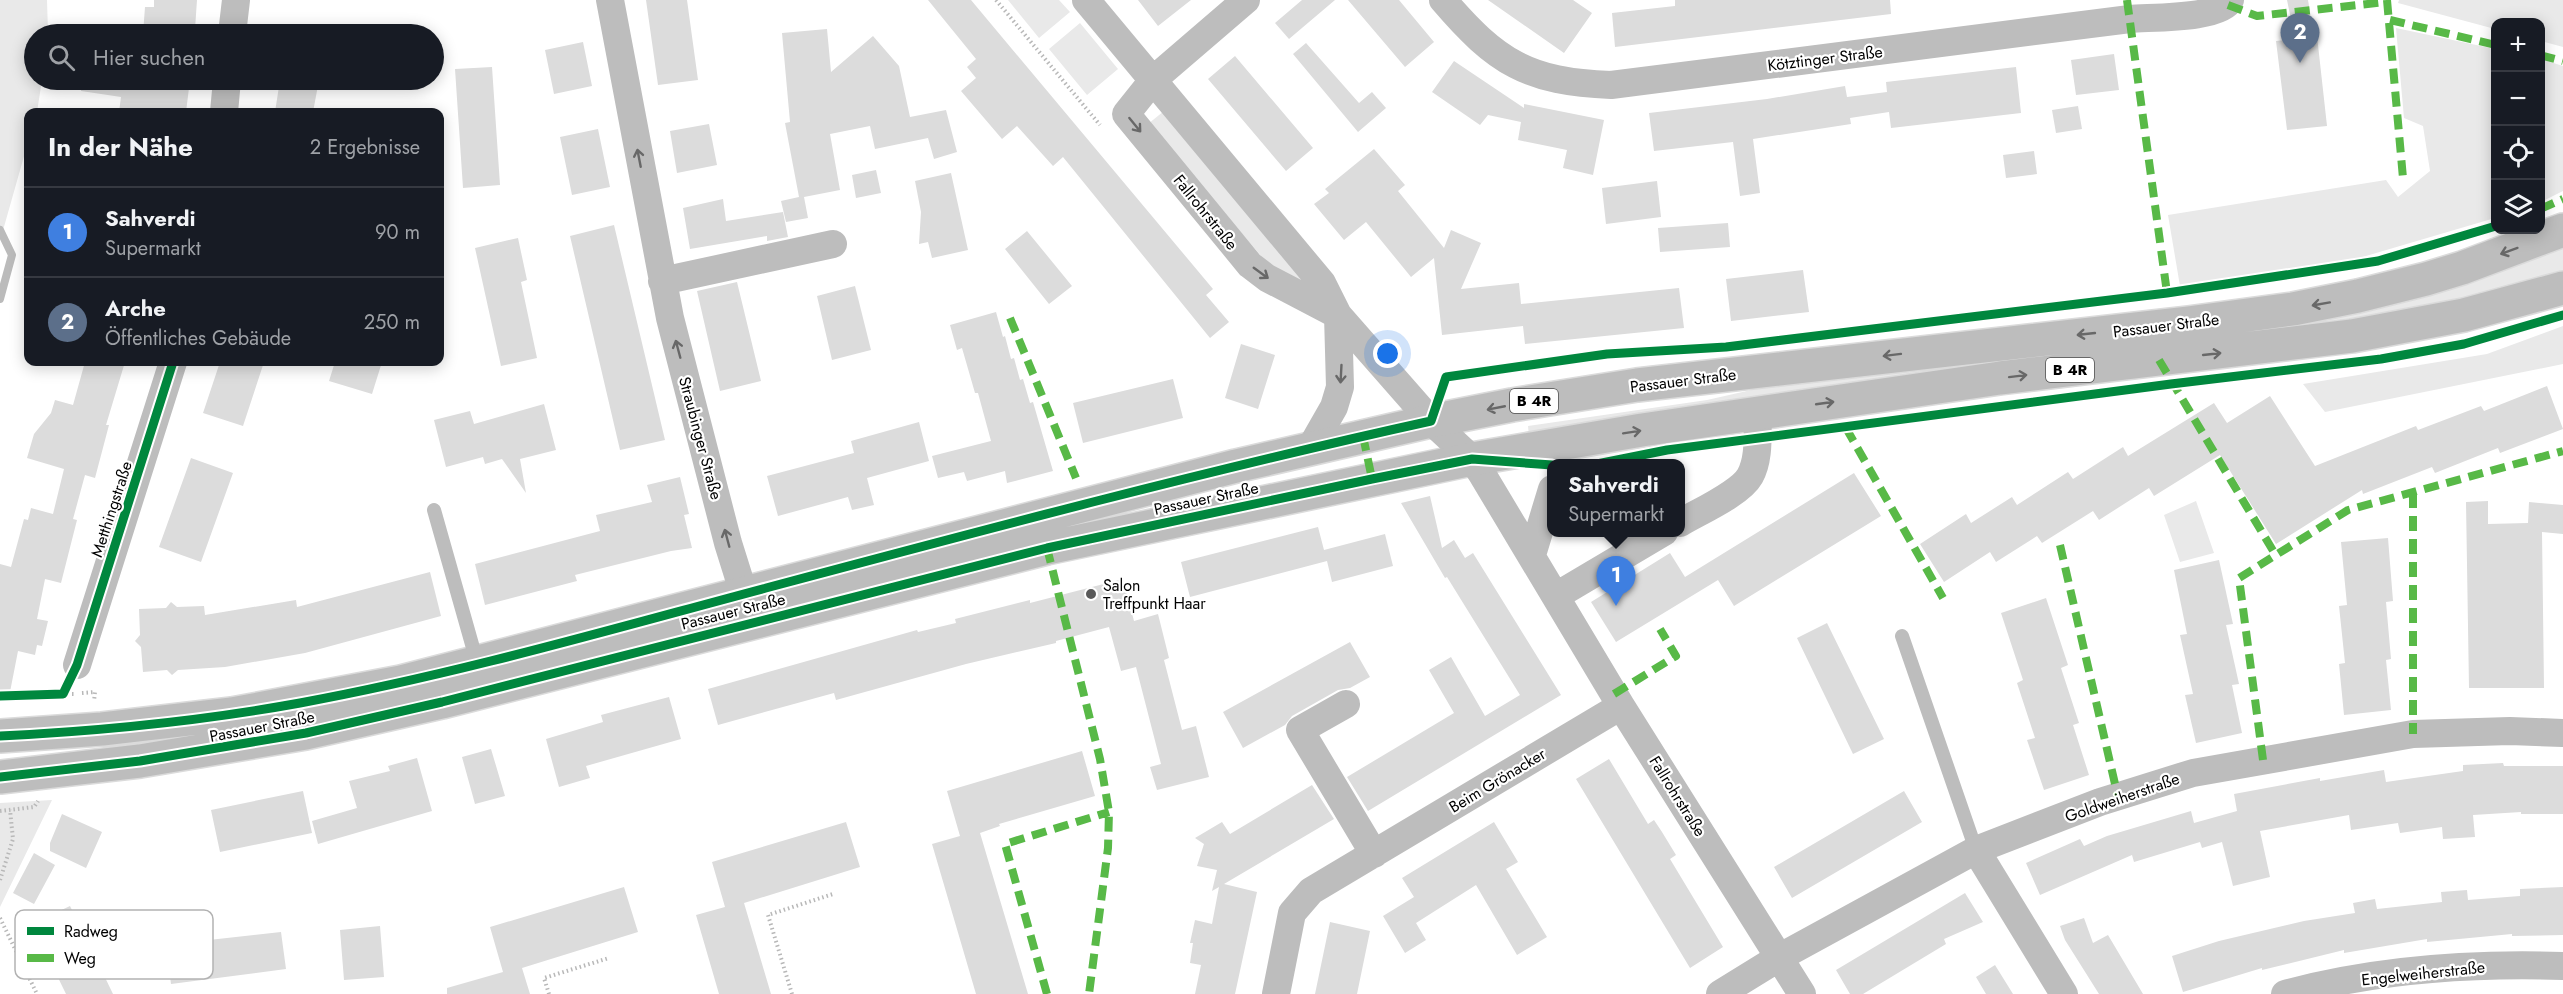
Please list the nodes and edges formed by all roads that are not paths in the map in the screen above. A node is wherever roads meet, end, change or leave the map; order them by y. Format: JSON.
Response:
{"nodes":[{"id":1,"x":236,"y":0,"type":"edge"},
{"id":2,"x":610,"y":0,"type":"edge"},
{"id":3,"x":1086,"y":0,"type":"edge"},
{"id":4,"x":1246,"y":0,"type":"edge"},
{"id":5,"x":1443,"y":0,"type":"edge"},
{"id":6,"x":2230,"y":0,"type":"edge"},
{"id":7,"x":233,"y":24,"type":"edge"},
{"id":8,"x":1154,"y":79,"type":"junction"},
{"id":9,"x":226,"y":90,"type":"edge"},
{"id":10,"x":224,"y":108,"type":"edge"},
{"id":11,"x":2563,"y":230,"type":"edge"},
{"id":12,"x":833,"y":244,"type":"dead end"},
{"id":13,"x":662,"y":281,"type":"junction"},
{"id":14,"x":2563,"y":288,"type":"edge"},
{"id":15,"x":1338,"y":315,"type":"junction"},
{"id":16,"x":172,"y":366,"type":"edge"},
{"id":17,"x":1758,"y":412,"type":"junction"},
{"id":18,"x":1431,"y":421,"type":"junction"},
{"id":19,"x":1310,"y":449,"type":"junction"},
{"id":20,"x":1569,"y":452,"type":"edge"},
{"id":21,"x":1472,"y":459,"type":"junction"},
{"id":22,"x":1547,"y":503,"type":"edge"},
{"id":23,"x":434,"y":510,"type":"dead end"},
{"id":24,"x":1685,"y":520,"type":"edge"},
{"id":25,"x":1656,"y":537,"type":"edge"},
{"id":26,"x":1532,"y":555,"type":"junction"},
{"id":27,"x":744,"y":594,"type":"junction"},
{"id":28,"x":1556,"y":596,"type":"junction"},
{"id":29,"x":1902,"y":636,"type":"dead end"},
{"id":30,"x":478,"y":664,"type":"junction"},
{"id":31,"x":77,"y":665,"type":"dead end"},
{"id":32,"x":1346,"y":704,"type":"dead end"},
{"id":33,"x":1621,"y":706,"type":"junction"},
{"id":34,"x":2563,"y":733,"type":"edge"},
{"id":35,"x":0,"y":736,"type":"edge"},
{"id":36,"x":0,"y":777,"type":"edge"},
{"id":37,"x":1976,"y":850,"type":"junction"},
{"id":38,"x":1374,"y":854,"type":"junction"},
{"id":39,"x":1780,"y":957,"type":"junction"},
{"id":40,"x":2563,"y":966,"type":"edge"},
{"id":41,"x":1276,"y":994,"type":"edge"},
{"id":42,"x":1720,"y":994,"type":"edge"},
{"id":43,"x":1802,"y":994,"type":"edge"},
{"id":44,"x":2064,"y":994,"type":"edge"},
{"id":45,"x":2285,"y":994,"type":"edge"}],
"edges":[{"from":1,"to":7,"type":"street"},
{"from":13,"to":2,"type":"street","name":"Straubinger Straße","one_way":true},
{"from":3,"to":8,"type":"street","name":"Fallrohrstraße"},
{"from":4,"to":8,"type":"street"},
{"from":5,"to":6,"type":"street","name":"Kötztinger Straße"},
{"from":8,"to":15,"type":"street","name":"Fallrohrstraße"},
{"from":8,"to":15,"type":"street","name":"Fallrohrstraße","one_way":true},
{"from":9,"to":10,"type":"street"},
{"from":11,"to":18,"type":"main road","name":"Passauer Straße","number":"B 4R","one_way":true},
{"from":12,"to":13,"type":"street"},
{"from":27,"to":13,"type":"street","name":"Straubinger Straße","one_way":true},
{"from":17,"to":14,"type":"main road","name":"Passauer Straße","number":"B 4R","one_way":true},
{"from":15,"to":18,"type":"street","name":"Fallrohrstraße"},
{"from":15,"to":19,"type":"street","name":"Fallrohrstraße","one_way":true},
{"from":16,"to":31,"type":"street","name":"Metthingstraße"},
{"from":20,"to":17,"type":"main road","name":"Passauer Straße","number":"B 4R","one_way":true},
{"from":17,"to":24,"type":"street"},
{"from":18,"to":19,"type":"main road","name":"Passauer Straße","number":"B 4R"},
{"from":18,"to":21,"type":"street","name":"Fallrohrstraße"},
{"from":19,"to":27,"type":"main road","name":"Passauer Straße","number":"B 4R"},
{"from":20,"to":21,"type":"main road","name":"Passauer Straße","number":"B 4R"},
{"from":21,"to":26,"type":"street","name":"Fallrohrstraße"},
{"from":21,"to":36,"type":"main road","name":"Passauer Straße","number":"B 4R"},
{"from":22,"to":26,"type":"street"},
{"from":23,"to":30,"type":"lane"},
{"from":25,"to":28,"type":"street"},
{"from":26,"to":28,"type":"street","name":"Fallrohrstraße"},
{"from":27,"to":30,"type":"main road","name":"Passauer Straße","number":"B 4R"},
{"from":28,"to":33,"type":"street","name":"Fallrohrstraße"},
{"from":29,"to":37,"type":"lane"},
{"from":30,"to":35,"type":"main road","name":"Passauer Straße","number":"B 4R"},
{"from":32,"to":38,"type":"street"},
{"from":33,"to":38,"type":"street","name":"Beim Grönacker"},
{"from":33,"to":39,"type":"street","name":"Fallrohrstraße"},
{"from":34,"to":37,"type":"street","name":"Goldweiherstraße"},
{"from":37,"to":39,"type":"street","name":"Goldweiherstraße"},
{"from":37,"to":44,"type":"street"},
{"from":38,"to":41,"type":"street","name":"Beim Grönacker"},
{"from":39,"to":42,"type":"street","name":"Goldweiherstraße"},
{"from":39,"to":43,"type":"street","name":"Fallrohrstraße"},
{"from":40,"to":45,"type":"street","name":"Engelweiherstraße"}]}
